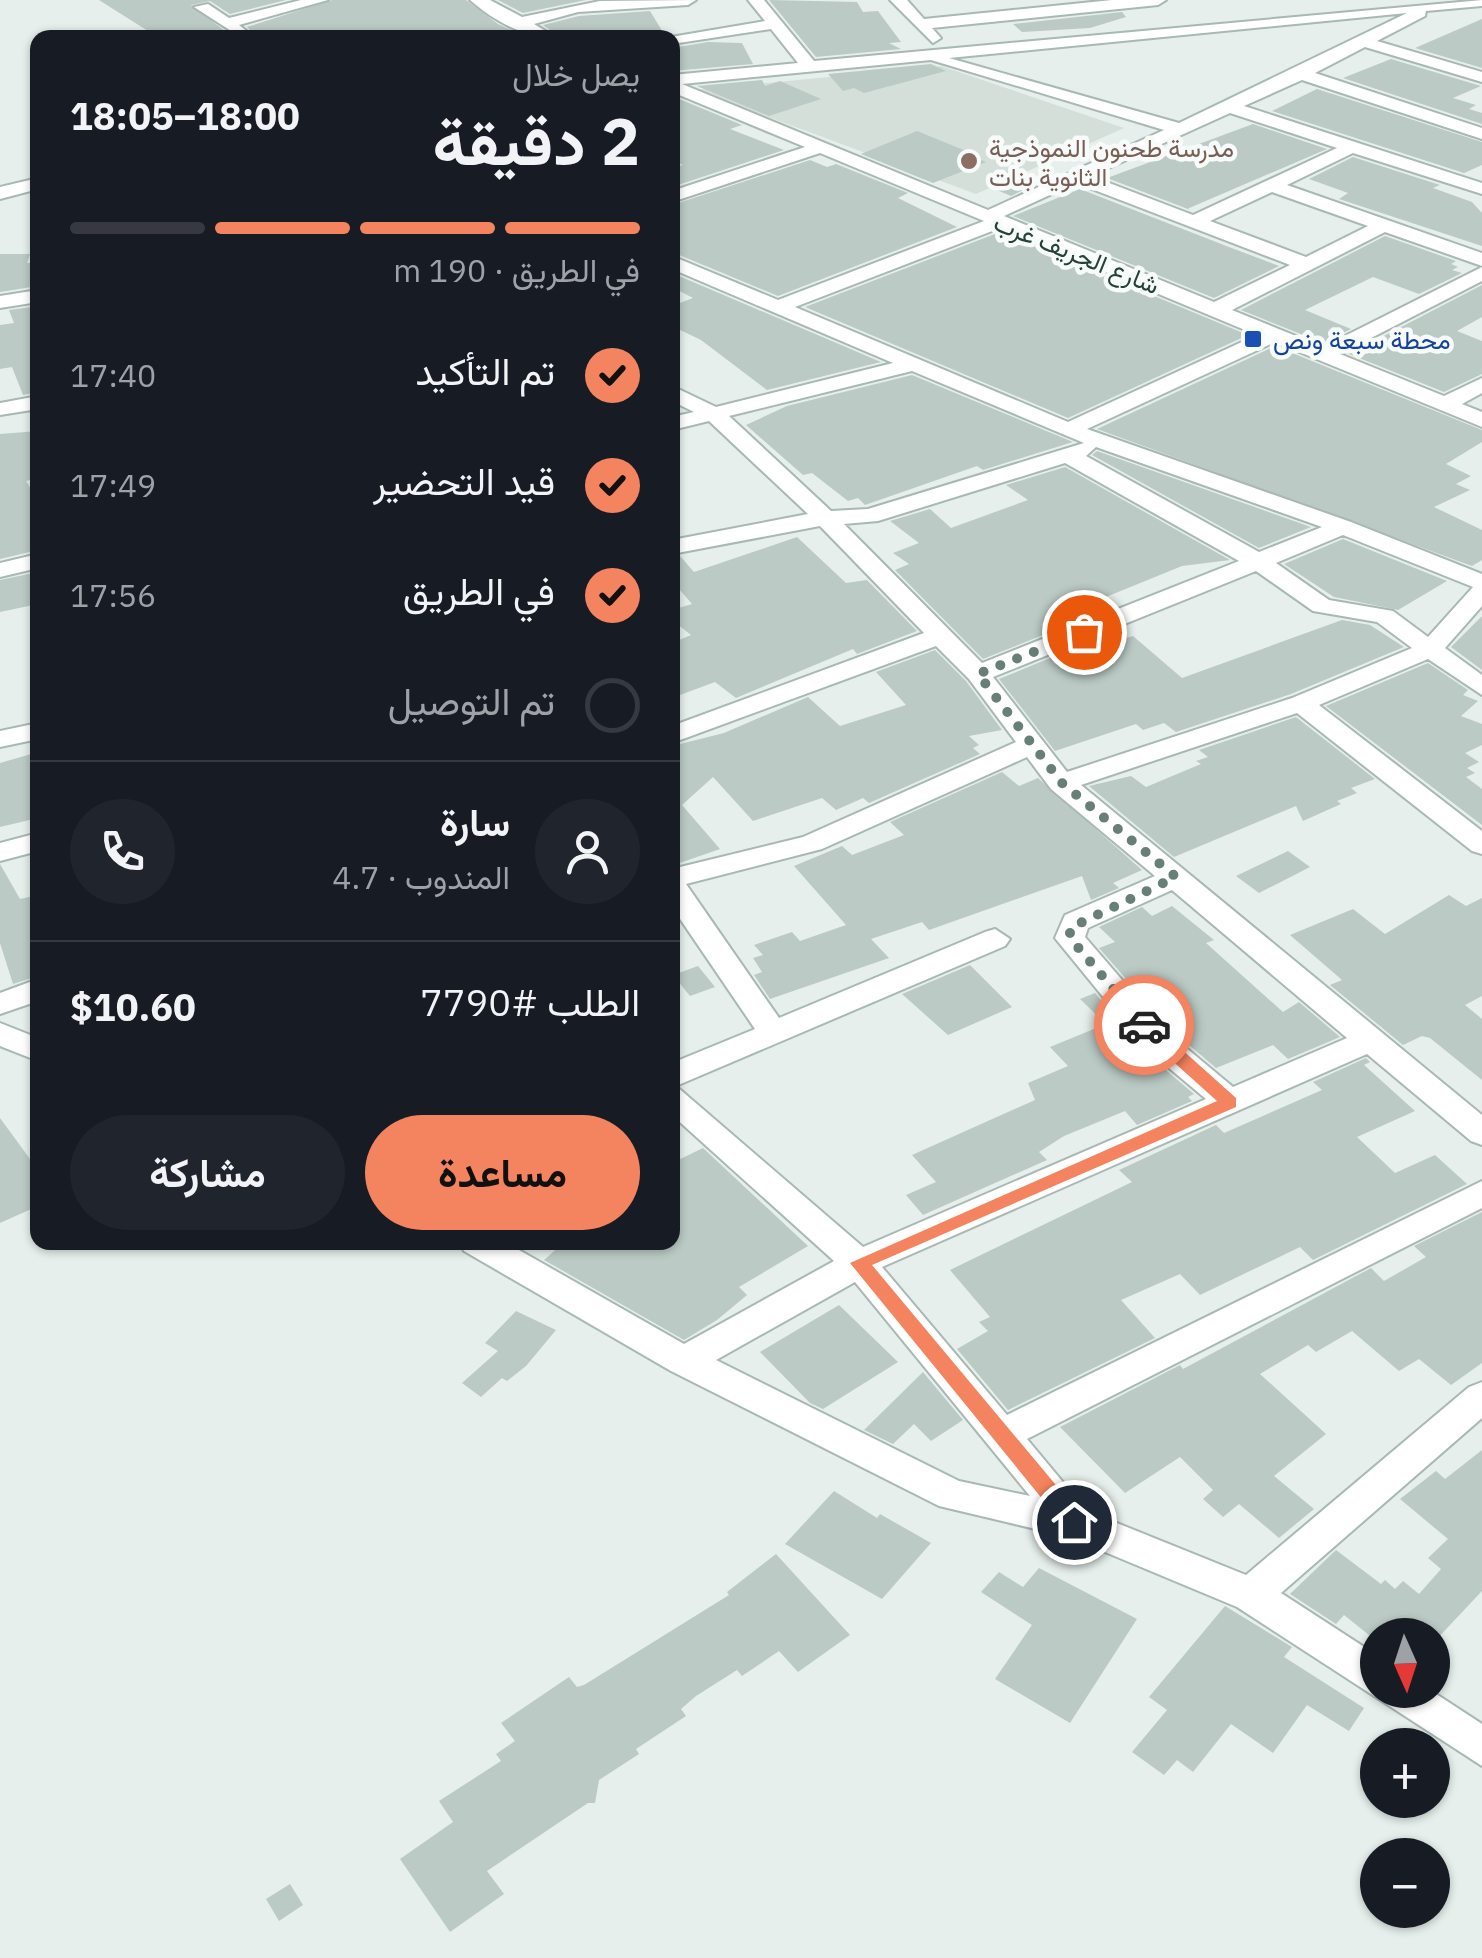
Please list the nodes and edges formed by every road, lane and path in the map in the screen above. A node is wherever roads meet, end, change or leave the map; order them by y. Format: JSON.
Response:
{"nodes":[{"id":1,"x":320,"y":0,"type":"edge"},
{"id":2,"x":478,"y":0,"type":"edge"},
{"id":3,"x":688,"y":0,"type":"edge"},
{"id":4,"x":756,"y":0,"type":"edge"},
{"id":5,"x":898,"y":0,"type":"edge"},
{"id":6,"x":1158,"y":0,"type":"edge"},
{"id":7,"x":1482,"y":2,"type":"edge"},
{"id":8,"x":202,"y":7,"type":"dead end"},
{"id":9,"x":1430,"y":7,"type":"junction"},
{"id":10,"x":227,"y":23,"type":"junction"},
{"id":11,"x":518,"y":24,"type":"junction"},
{"id":12,"x":776,"y":24,"type":"junction"},
{"id":13,"x":920,"y":24,"type":"junction"},
{"id":14,"x":236,"y":30,"type":"edge"},
{"id":15,"x":531,"y":30,"type":"edge"},
{"id":16,"x":680,"y":37,"type":"edge"},
{"id":17,"x":1364,"y":42,"type":"junction"},
{"id":18,"x":947,"y":52,"type":"junction"},
{"id":19,"x":923,"y":56,"type":"junction"},
{"id":20,"x":808,"y":64,"type":"junction"},
{"id":21,"x":1301,"y":74,"type":"junction"},
{"id":22,"x":1482,"y":77,"type":"edge"},
{"id":23,"x":680,"y":84,"type":"edge"},
{"id":24,"x":680,"y":88,"type":"edge"},
{"id":25,"x":1229,"y":107,"type":"junction"},
{"id":26,"x":1181,"y":129,"type":"junction"},
{"id":27,"x":1482,"y":134,"type":"edge"},
{"id":28,"x":1350,"y":148,"type":"junction"},
{"id":29,"x":816,"y":149,"type":"junction"},
{"id":30,"x":1074,"y":176,"type":"junction"},
{"id":31,"x":30,"y":184,"type":"edge"},
{"id":32,"x":1270,"y":185,"type":"junction"},
{"id":33,"x":1480,"y":187,"type":"edge"},
{"id":34,"x":0,"y":193,"type":"edge"},
{"id":35,"x":680,"y":194,"type":"edge"},
{"id":36,"x":995,"y":218,"type":"junction"},
{"id":37,"x":1193,"y":222,"type":"junction"},
{"id":38,"x":1383,"y":226,"type":"junction"},
{"id":39,"x":1482,"y":260,"type":"edge"},
{"id":40,"x":1306,"y":264,"type":"junction"},
{"id":41,"x":680,"y":265,"type":"edge"},
{"id":42,"x":1482,"y":273,"type":"edge"},
{"id":43,"x":30,"y":297,"type":"edge"},
{"id":44,"x":0,"y":302,"type":"edge"},
{"id":45,"x":777,"y":306,"type":"junction"},
{"id":46,"x":1215,"y":310,"type":"junction"},
{"id":47,"x":1274,"y":335,"type":"junction"},
{"id":48,"x":1323,"y":355,"type":"junction"},
{"id":49,"x":913,"y":365,"type":"junction"},
{"id":50,"x":1482,"y":384,"type":"edge"},
{"id":51,"x":680,"y":397,"type":"edge"},
{"id":52,"x":30,"y":404,"type":"edge"},
{"id":53,"x":1444,"y":405,"type":"junction"},
{"id":54,"x":0,"y":410,"type":"edge"},
{"id":55,"x":714,"y":416,"type":"junction"},
{"id":56,"x":1482,"y":420,"type":"edge"},
{"id":57,"x":680,"y":422,"type":"edge"},
{"id":58,"x":1068,"y":430,"type":"junction"},
{"id":59,"x":1102,"y":443,"type":"junction"},
{"id":60,"x":1070,"y":456,"type":"junction"},
{"id":61,"x":824,"y":518,"type":"junction"},
{"id":62,"x":1343,"y":527,"type":"junction"},
{"id":63,"x":680,"y":545,"type":"edge"},
{"id":64,"x":30,"y":564,"type":"edge"},
{"id":65,"x":1262,"y":564,"type":"junction"},
{"id":66,"x":0,"y":570,"type":"edge"},
{"id":67,"x":1482,"y":582,"type":"edge"},
{"id":68,"x":1482,"y":591,"type":"edge"},
{"id":69,"x":940,"y":636,"type":"junction"},
{"id":70,"x":1432,"y":648,"type":"junction"},
{"id":71,"x":978,"y":674,"type":"junction"},
{"id":72,"x":1482,"y":686,"type":"edge"},
{"id":73,"x":1301,"y":703,"type":"junction"},
{"id":74,"x":30,"y":732,"type":"edge"},
{"id":75,"x":680,"y":732,"type":"edge"},
{"id":76,"x":0,"y":739,"type":"edge"},
{"id":77,"x":1030,"y":746,"type":"junction"},
{"id":78,"x":1062,"y":783,"type":"junction"},
{"id":79,"x":30,"y":844,"type":"edge"},
{"id":80,"x":1482,"y":846,"type":"edge"},
{"id":81,"x":0,"y":852,"type":"edge"},
{"id":82,"x":1176,"y":877,"type":"junction"},
{"id":83,"x":680,"y":880,"type":"edge"},
{"id":84,"x":680,"y":894,"type":"edge"},
{"id":85,"x":995,"y":939,"type":"dead end"},
{"id":86,"x":30,"y":992,"type":"edge"},
{"id":87,"x":0,"y":1004,"type":"edge"},
{"id":88,"x":0,"y":1034,"type":"edge"},
{"id":89,"x":774,"y":1034,"type":"junction"},
{"id":90,"x":1370,"y":1040,"type":"junction"},
{"id":91,"x":30,"y":1047,"type":"edge"},
{"id":92,"x":680,"y":1073,"type":"edge"},
{"id":93,"x":1230,"y":1102,"type":"junction"},
{"id":94,"x":680,"y":1103,"type":"edge"},
{"id":95,"x":1482,"y":1133,"type":"edge"},
{"id":96,"x":1482,"y":1193,"type":"edge"},
{"id":97,"x":490,"y":1250,"type":"edge"},
{"id":98,"x":859,"y":1263,"type":"junction"},
{"id":99,"x":684,"y":1361,"type":"junction"},
{"id":100,"x":1482,"y":1397,"type":"edge"},
{"id":101,"x":1002,"y":1434,"type":"junction"},
{"id":102,"x":1074,"y":1522,"type":"junction"},
{"id":103,"x":1251,"y":1595,"type":"junction"},
{"id":104,"x":1360,"y":1666,"type":"edge"},
{"id":105,"x":1423,"y":1708,"type":"edge"},
{"id":106,"x":1482,"y":1747,"type":"edge"}],
"edges":[{"from":1,"to":10,"type":"street"},
{"from":2,"to":11,"type":"street"},
{"from":3,"to":11,"type":"street"},
{"from":4,"to":12,"type":"street"},
{"from":5,"to":13,"type":"street"},
{"from":6,"to":13,"type":"street"},
{"from":7,"to":9,"type":"street"},
{"from":8,"to":10,"type":"street"},
{"from":9,"to":17,"type":"street"},
{"from":9,"to":18,"type":"street"},
{"from":10,"to":14,"type":"street"},
{"from":11,"to":15,"type":"street"},
{"from":12,"to":16,"type":"street"},
{"from":12,"to":20,"type":"street"},
{"from":13,"to":18,"type":"street"},
{"from":17,"to":21,"type":"street"},
{"from":17,"to":22,"type":"street"},
{"from":18,"to":19,"type":"street"},
{"from":19,"to":20,"type":"street"},
{"from":19,"to":26,"type":"street"},
{"from":20,"to":23,"type":"street"},
{"from":21,"to":25,"type":"street"},
{"from":21,"to":27,"type":"street"},
{"from":24,"to":29,"type":"street","name":"شارع الجريف غرب"},
{"from":25,"to":26,"type":"street"},
{"from":25,"to":28,"type":"street"},
{"from":26,"to":30,"type":"street"},
{"from":28,"to":32,"type":"street"},
{"from":28,"to":33,"type":"street"},
{"from":29,"to":35,"type":"street"},
{"from":29,"to":36,"type":"street","name":"شارع الجريف غرب"},
{"from":30,"to":36,"type":"street"},
{"from":30,"to":37,"type":"street"},
{"from":31,"to":34,"type":"street"},
{"from":32,"to":37,"type":"street"},
{"from":32,"to":38,"type":"street"},
{"from":36,"to":45,"type":"street"},
{"from":36,"to":46,"type":"street","name":"شارع الجريف غرب"},
{"from":37,"to":40,"type":"street"},
{"from":38,"to":39,"type":"street"},
{"from":38,"to":40,"type":"street"},
{"from":40,"to":46,"type":"street"},
{"from":41,"to":45,"type":"street"},
{"from":42,"to":48,"type":"street"},
{"from":43,"to":44,"type":"street"},
{"from":45,"to":49,"type":"street"},
{"from":46,"to":47,"type":"street","name":"شارع الجريف غرب"},
{"from":47,"to":48,"type":"street","name":"شارع الجريف غرب"},
{"from":47,"to":58,"type":"street"},
{"from":48,"to":53,"type":"street","name":"شارع الجريف غرب"},
{"from":49,"to":55,"type":"street"},
{"from":49,"to":58,"type":"street"},
{"from":50,"to":53,"type":"street"},
{"from":51,"to":55,"type":"street"},
{"from":52,"to":54,"type":"street"},
{"from":53,"to":56,"type":"street","name":"شارع الجريف غرب"},
{"from":55,"to":57,"type":"street"},
{"from":55,"to":61,"type":"street"},
{"from":58,"to":59,"type":"street"},
{"from":59,"to":60,"type":"street"},
{"from":59,"to":62,"type":"street"},
{"from":60,"to":61,"type":"street"},
{"from":60,"to":65,"type":"street"},
{"from":61,"to":63,"type":"street"},
{"from":61,"to":69,"type":"street"},
{"from":62,"to":65,"type":"street"},
{"from":62,"to":67,"type":"street"},
{"from":64,"to":66,"type":"street"},
{"from":65,"to":70,"type":"street"},
{"from":65,"to":71,"type":"street"},
{"from":68,"to":70,"type":"street"},
{"from":69,"to":71,"type":"street"},
{"from":69,"to":75,"type":"street"},
{"from":70,"to":72,"type":"street"},
{"from":70,"to":73,"type":"street"},
{"from":71,"to":77,"type":"street"},
{"from":73,"to":78,"type":"street"},
{"from":73,"to":80,"type":"street"},
{"from":74,"to":76,"type":"street"},
{"from":77,"to":78,"type":"street"},
{"from":77,"to":83,"type":"street"},
{"from":78,"to":82,"type":"street"},
{"from":79,"to":81,"type":"street"},
{"from":82,"to":90,"type":"street"},
{"from":82,"to":93,"type":"street"},
{"from":84,"to":89,"type":"street"},
{"from":85,"to":89,"type":"street"},
{"from":86,"to":87,"type":"street"},
{"from":88,"to":91,"type":"street"},
{"from":89,"to":92,"type":"street"},
{"from":90,"to":93,"type":"street"},
{"from":90,"to":95,"type":"street"},
{"from":93,"to":98,"type":"street"},
{"from":94,"to":98,"type":"street"},
{"from":96,"to":101,"type":"street"},
{"from":97,"to":99,"type":"street"},
{"from":98,"to":99,"type":"street"},
{"from":98,"to":101,"type":"street"},
{"from":99,"to":102,"type":"street"},
{"from":100,"to":103,"type":"street"},
{"from":101,"to":102,"type":"street"},
{"from":102,"to":103,"type":"street"},
{"from":103,"to":104,"type":"street"},
{"from":105,"to":106,"type":"street"}]}
